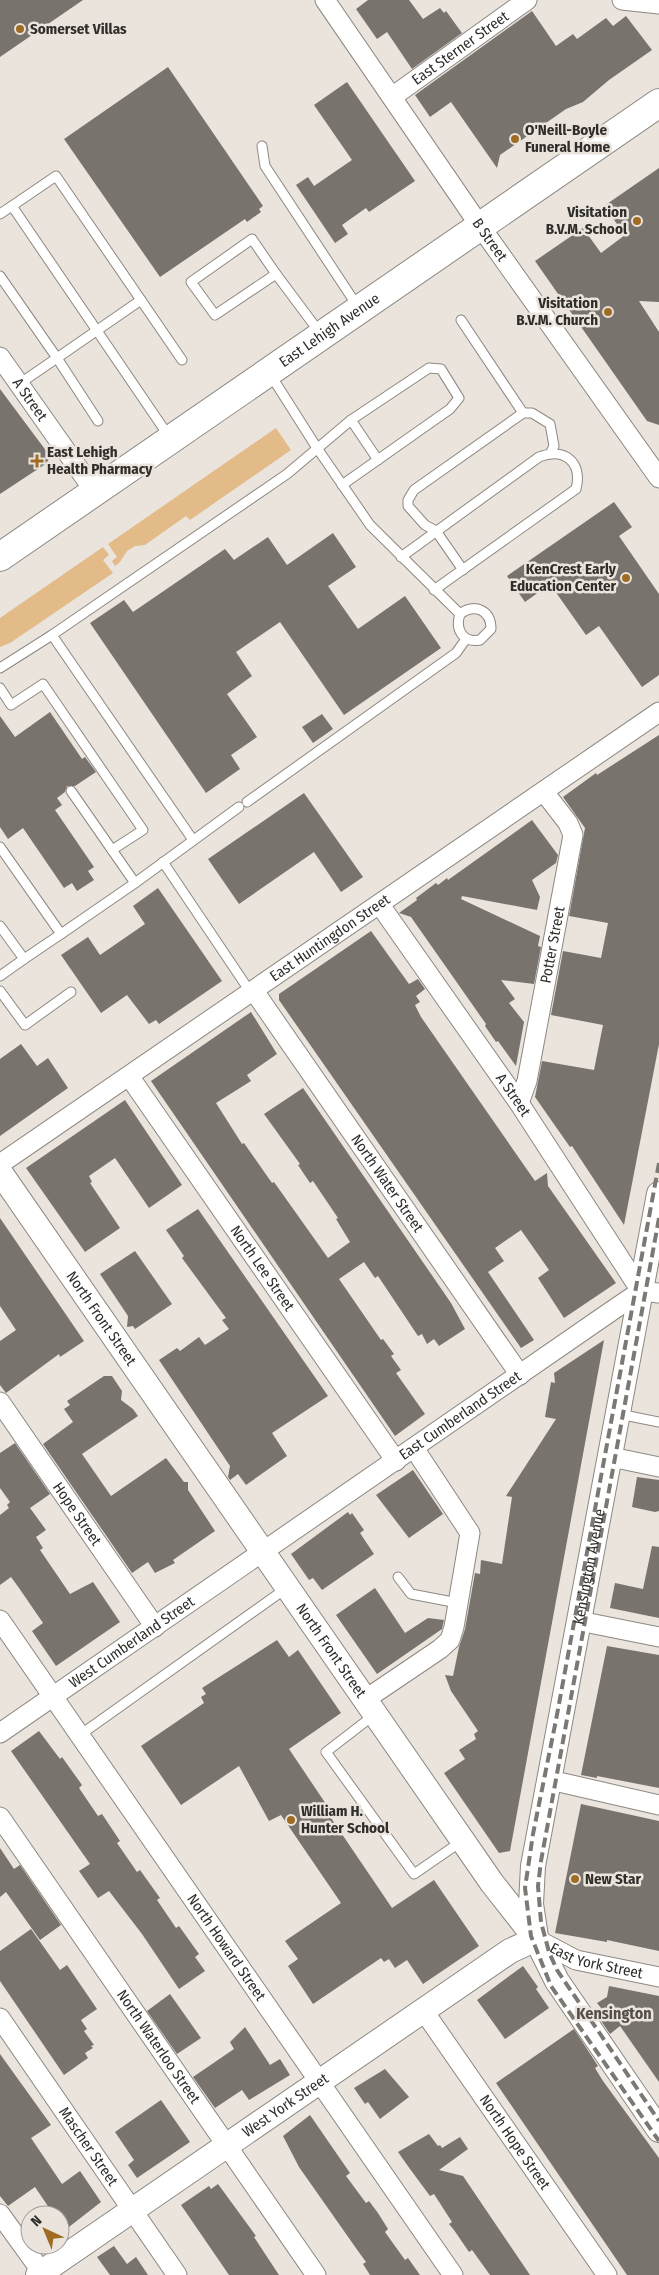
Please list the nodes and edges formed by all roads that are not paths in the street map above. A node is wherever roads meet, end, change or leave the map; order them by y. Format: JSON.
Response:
{"nodes":[{"id":1,"x":325,"y":0,"type":"edge"},
{"id":2,"x":527,"y":0,"type":"edge"},
{"id":3,"x":622,"y":0,"type":"edge"},
{"id":4,"x":659,"y":4,"type":"edge"},
{"id":5,"x":392,"y":97,"type":"junction"},
{"id":6,"x":659,"y":104,"type":"edge"},
{"id":7,"x":262,"y":146,"type":"dead end"},
{"id":8,"x":12,"y":206,"type":"junction"},
{"id":9,"x":0,"y":214,"type":"edge"},
{"id":10,"x":480,"y":226,"type":"junction"},
{"id":11,"x":276,"y":274,"type":"junction"},
{"id":12,"x":0,"y":276,"type":"edge"},
{"id":13,"x":141,"y":300,"type":"junction"},
{"id":14,"x":360,"y":310,"type":"junction"},
{"id":15,"x":461,"y":320,"type":"dead end"},
{"id":16,"x":98,"y":330,"type":"junction"},
{"id":17,"x":322,"y":335,"type":"junction"},
{"id":18,"x":57,"y":358,"type":"junction"},
{"id":19,"x":182,"y":360,"type":"dead end"},
{"id":20,"x":1,"y":361,"type":"edge"},
{"id":21,"x":269,"y":372,"type":"junction"},
{"id":22,"x":19,"y":384,"type":"junction"},
{"id":23,"x":523,"y":413,"type":"junction"},
{"id":24,"x":351,"y":420,"type":"junction"},
{"id":25,"x":98,"y":421,"type":"dead end"},
{"id":26,"x":172,"y":440,"type":"junction"},
{"id":27,"x":317,"y":448,"type":"junction"},
{"id":28,"x":551,"y":452,"type":"junction"},
{"id":29,"x":378,"y":460,"type":"junction"},
{"id":30,"x":659,"y":478,"type":"edge"},
{"id":31,"x":342,"y":485,"type":"junction"},
{"id":32,"x":95,"y":492,"type":"junction"},
{"id":33,"x":436,"y":531,"type":"junction"},
{"id":34,"x":0,"y":557,"type":"edge"},
{"id":35,"x":401,"y":558,"type":"junction"},
{"id":36,"x":463,"y":570,"type":"junction"},
{"id":37,"x":434,"y":590,"type":"junction"},
{"id":38,"x":460,"y":614,"type":"junction"},
{"id":39,"x":52,"y":635,"type":"junction"},
{"id":40,"x":466,"y":639,"type":"junction"},
{"id":41,"x":0,"y":668,"type":"edge"},
{"id":42,"x":0,"y":688,"type":"edge"},
{"id":43,"x":659,"y":712,"type":"edge"},
{"id":44,"x":71,"y":791,"type":"dead end"},
{"id":45,"x":544,"y":792,"type":"junction"},
{"id":46,"x":247,"y":802,"type":"dead end"},
{"id":47,"x":239,"y":807,"type":"dead end"},
{"id":48,"x":193,"y":840,"type":"junction"},
{"id":49,"x":0,"y":847,"type":"edge"},
{"id":50,"x":112,"y":850,"type":"junction"},
{"id":51,"x":162,"y":862,"type":"junction"},
{"id":52,"x":135,"y":883,"type":"junction"},
{"id":53,"x":380,"y":905,"type":"junction"},
{"id":54,"x":0,"y":926,"type":"edge"},
{"id":55,"x":61,"y":934,"type":"junction"},
{"id":56,"x":24,"y":959,"type":"junction"},
{"id":57,"x":0,"y":976,"type":"edge"},
{"id":58,"x":0,"y":991,"type":"edge"},
{"id":59,"x":71,"y":992,"type":"dead end"},
{"id":60,"x":253,"y":992,"type":"junction"},
{"id":61,"x":129,"y":1076,"type":"junction"},
{"id":62,"x":519,"y":1103,"type":"junction"},
{"id":63,"x":0,"y":1164,"type":"edge"},
{"id":64,"x":0,"y":1172,"type":"edge"},
{"id":65,"x":659,"y":1194,"type":"edge"},
{"id":66,"x":650,"y":1292,"type":"edge"},
{"id":67,"x":520,"y":1375,"type":"junction"},
{"id":68,"x":0,"y":1402,"type":"edge"},
{"id":69,"x":619,"y":1414,"type":"junction"},
{"id":70,"x":659,"y":1422,"type":"edge"},
{"id":71,"x":414,"y":1448,"type":"junction"},
{"id":72,"x":611,"y":1457,"type":"junction"},
{"id":73,"x":396,"y":1461,"type":"junction"},
{"id":74,"x":659,"y":1467,"type":"edge"},
{"id":75,"x":264,"y":1553,"type":"junction"},
{"id":76,"x":398,"y":1577,"type":"dead end"},
{"id":77,"x":288,"y":1587,"type":"junction"},
{"id":78,"x":458,"y":1603,"type":"junction"},
{"id":79,"x":0,"y":1620,"type":"edge"},
{"id":80,"x":579,"y":1621,"type":"junction"},
{"id":81,"x":155,"y":1628,"type":"junction"},
{"id":82,"x":659,"y":1637,"type":"edge"},
{"id":83,"x":53,"y":1697,"type":"junction"},
{"id":84,"x":371,"y":1706,"type":"junction"},
{"id":85,"x":0,"y":1733,"type":"edge"},
{"id":86,"x":80,"y":1735,"type":"junction"},
{"id":87,"x":550,"y":1780,"type":"junction"},
{"id":88,"x":659,"y":1804,"type":"edge"},
{"id":89,"x":0,"y":1817,"type":"edge"},
{"id":90,"x":463,"y":1840,"type":"junction"},
{"id":91,"x":536,"y":1939,"type":"junction"},
{"id":92,"x":659,"y":1978,"type":"edge"},
{"id":93,"x":423,"y":2010,"type":"junction"},
{"id":94,"x":0,"y":2018,"type":"edge"},
{"id":95,"x":318,"y":2081,"type":"junction"},
{"id":96,"x":659,"y":2130,"type":"edge"},
{"id":97,"x":227,"y":2145,"type":"junction"},
{"id":98,"x":131,"y":2210,"type":"junction"},
{"id":99,"x":0,"y":2214,"type":"edge"},
{"id":100,"x":41,"y":2274,"type":"edge"},
{"id":101,"x":177,"y":2275,"type":"edge"},
{"id":102,"x":316,"y":2275,"type":"edge"},
{"id":103,"x":453,"y":2275,"type":"edge"},
{"id":104,"x":607,"y":2275,"type":"edge"}],
"edges":[{"from":1,"to":5,"type":"street","name":"B Street"},
{"from":2,"to":5,"type":"street","name":"East Sterner Street"},
{"from":3,"to":4,"type":"street"},
{"from":5,"to":10,"type":"street","name":"B Street"},
{"from":6,"to":10,"type":"main road","name":"East Lehigh Avenue"},
{"from":7,"to":14,"type":"lane"},
{"from":8,"to":9,"type":"lane"},
{"from":8,"to":13,"type":"lane"},
{"from":8,"to":16,"type":"lane"},
{"from":10,"to":14,"type":"main road","name":"East Lehigh Avenue"},
{"from":10,"to":30,"type":"street","name":"B Street"},
{"from":11,"to":11,"type":"lane"},
{"from":11,"to":17,"type":"lane"},
{"from":12,"to":18,"type":"lane"},
{"from":13,"to":16,"type":"lane"},
{"from":13,"to":19,"type":"lane"},
{"from":14,"to":17,"type":"main road","name":"East Lehigh Avenue"},
{"from":15,"to":23,"type":"lane"},
{"from":16,"to":18,"type":"lane"},
{"from":16,"to":26,"type":"lane"},
{"from":17,"to":21,"type":"main road","name":"East Lehigh Avenue"},
{"from":18,"to":22,"type":"lane"},
{"from":18,"to":25,"type":"lane"},
{"from":20,"to":22,"type":"street","name":"A Street"},
{"from":21,"to":26,"type":"main road","name":"East Lehigh Avenue"},
{"from":21,"to":27,"type":"lane"},
{"from":22,"to":32,"type":"street","name":"A Street"},
{"from":23,"to":28,"type":"lane"},
{"from":23,"to":33,"type":"lane"},
{"from":24,"to":27,"type":"lane"},
{"from":24,"to":29,"type":"lane"},
{"from":24,"to":29,"type":"lane"},
{"from":26,"to":32,"type":"main road","name":"East Lehigh Avenue"},
{"from":27,"to":31,"type":"lane"},
{"from":27,"to":39,"type":"lane"},
{"from":28,"to":33,"type":"lane"},
{"from":28,"to":36,"type":"lane"},
{"from":29,"to":31,"type":"lane"},
{"from":31,"to":35,"type":"lane"},
{"from":32,"to":34,"type":"main road","name":"East Lehigh Avenue"},
{"from":33,"to":35,"type":"lane"},
{"from":33,"to":36,"type":"lane"},
{"from":35,"to":37,"type":"lane"},
{"from":36,"to":37,"type":"lane"},
{"from":37,"to":38,"type":"lane"},
{"from":38,"to":40,"type":"lane"},
{"from":38,"to":40,"type":"lane"},
{"from":39,"to":41,"type":"lane"},
{"from":39,"to":48,"type":"lane"},
{"from":40,"to":46,"type":"lane"},
{"from":42,"to":50,"type":"lane"},
{"from":43,"to":45,"type":"street","name":"East Huntingdon Street"},
{"from":44,"to":50,"type":"lane"},
{"from":45,"to":53,"type":"street","name":"East Huntingdon Street"},
{"from":45,"to":62,"type":"street","name":"Potter Street"},
{"from":47,"to":48,"type":"lane"},
{"from":48,"to":51,"type":"lane"},
{"from":49,"to":55,"type":"lane"},
{"from":50,"to":52,"type":"lane"},
{"from":51,"to":52,"type":"lane"},
{"from":51,"to":60,"type":"lane"},
{"from":52,"to":55,"type":"lane"},
{"from":53,"to":60,"type":"street","name":"East Huntingdon Street"},
{"from":53,"to":62,"type":"street","name":"A Street"},
{"from":54,"to":56,"type":"lane"},
{"from":55,"to":56,"type":"lane"},
{"from":56,"to":57,"type":"lane"},
{"from":58,"to":59,"type":"lane"},
{"from":60,"to":61,"type":"street","name":"East Huntingdon Street"},
{"from":60,"to":67,"type":"street","name":"North Water Street"},
{"from":61,"to":63,"type":"street","name":"East Huntingdon Street"},
{"from":61,"to":73,"type":"street","name":"North Lee Street"},
{"from":62,"to":66,"type":"street","name":"A Street"},
{"from":64,"to":75,"type":"street","name":"North Front Street"},
{"from":65,"to":66,"type":"street","name":"Kensington Avenue"},
{"from":66,"to":67,"type":"street","name":"East Cumberland Street"},
{"from":66,"to":69,"type":"street","name":"Kensington Avenue"},
{"from":67,"to":71,"type":"street","name":"East Cumberland Street"},
{"from":68,"to":81,"type":"street","name":"Hope Street"},
{"from":69,"to":70,"type":"lane"},
{"from":69,"to":72,"type":"street","name":"Kensington Avenue"},
{"from":71,"to":73,"type":"street","name":"East Cumberland Street"},
{"from":71,"to":78,"type":"street"},
{"from":72,"to":74,"type":"street"},
{"from":72,"to":80,"type":"street","name":"Kensington Avenue"},
{"from":73,"to":75,"type":"street","name":"East Cumberland Street"},
{"from":75,"to":77,"type":"street","name":"North Front Street"},
{"from":75,"to":81,"type":"street","name":"West Cumberland Street"},
{"from":76,"to":78,"type":"lane"},
{"from":77,"to":84,"type":"street","name":"North Front Street"},
{"from":77,"to":86,"type":"lane"},
{"from":78,"to":84,"type":"street"},
{"from":79,"to":83,"type":"street","name":"North Howard Street"},
{"from":80,"to":82,"type":"street"},
{"from":80,"to":87,"type":"street","name":"Kensington Avenue"},
{"from":81,"to":83,"type":"street","name":"West Cumberland Street"},
{"from":83,"to":85,"type":"street","name":"West Cumberland Street"},
{"from":83,"to":86,"type":"street","name":"North Howard Street"},
{"from":84,"to":90,"type":"street","name":"North Front Street"},
{"from":84,"to":90,"type":"lane"},
{"from":86,"to":95,"type":"street","name":"North Howard Street"},
{"from":87,"to":88,"type":"street"},
{"from":87,"to":91,"type":"street","name":"Kensington Avenue"},
{"from":89,"to":97,"type":"street","name":"North Waterloo Street"},
{"from":90,"to":91,"type":"street","name":"North Front Street"},
{"from":91,"to":92,"type":"street","name":"East York Street"},
{"from":91,"to":93,"type":"street","name":"West York Street"},
{"from":91,"to":96,"type":"street","name":"North Front Street"},
{"from":93,"to":95,"type":"street","name":"West York Street"},
{"from":93,"to":104,"type":"street","name":"North Hope Street"},
{"from":94,"to":98,"type":"street","name":"Mascher Street"},
{"from":95,"to":97,"type":"street","name":"West York Street"},
{"from":95,"to":103,"type":"street","name":"North Howard Street"},
{"from":97,"to":98,"type":"street","name":"West York Street"},
{"from":97,"to":102,"type":"street","name":"North Waterloo Street"},
{"from":98,"to":100,"type":"street","name":"West York Street"},
{"from":98,"to":101,"type":"street","name":"Mascher Street"},
{"from":99,"to":100,"type":"street"}]}
